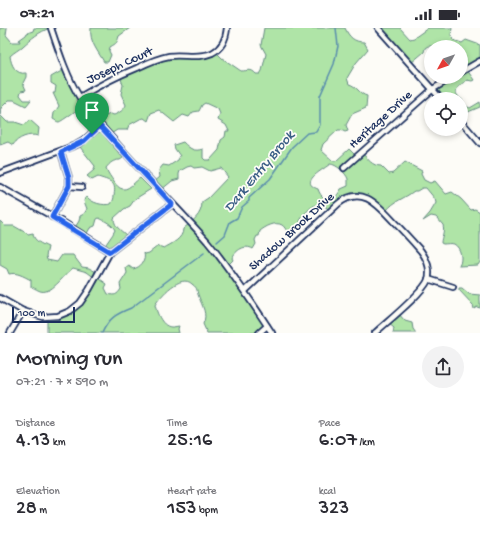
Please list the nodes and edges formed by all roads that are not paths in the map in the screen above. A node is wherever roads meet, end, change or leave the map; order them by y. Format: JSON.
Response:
{"nodes":[{"id":1,"x":51,"y":28,"type":"edge"},
{"id":2,"x":226,"y":28,"type":"edge"},
{"id":3,"x":378,"y":28,"type":"edge"},
{"id":4,"x":480,"y":61,"type":"edge"},
{"id":5,"x":468,"y":68,"type":"edge"},
{"id":6,"x":441,"y":84,"type":"edge"},
{"id":7,"x":433,"y":89,"type":"junction"},
{"id":8,"x":435,"y":92,"type":"edge"},
{"id":9,"x":80,"y":98,"type":"junction"},
{"id":10,"x":100,"y":126,"type":"junction"},
{"id":11,"x":468,"y":129,"type":"edge"},
{"id":12,"x":480,"y":142,"type":"edge"},
{"id":13,"x":61,"y":152,"type":"junction"},
{"id":14,"x":344,"y":168,"type":"dead end"},
{"id":15,"x":0,"y":173,"type":"edge"},
{"id":16,"x":69,"y":186,"type":"junction"},
{"id":17,"x":0,"y":187,"type":"edge"},
{"id":18,"x":82,"y":187,"type":"dead end"},
{"id":19,"x":172,"y":204,"type":"junction"},
{"id":20,"x":52,"y":217,"type":"junction"},
{"id":21,"x":110,"y":252,"type":"junction"},
{"id":22,"x":428,"y":279,"type":"junction"},
{"id":23,"x":453,"y":287,"type":"dead end"},
{"id":24,"x":245,"y":291,"type":"junction"},
{"id":25,"x":0,"y":298,"type":"edge"},
{"id":26,"x":23,"y":311,"type":"junction"},
{"id":27,"x":267,"y":326,"type":"junction"},
{"id":28,"x":10,"y":333,"type":"edge"},
{"id":29,"x":259,"y":333,"type":"edge"},
{"id":30,"x":272,"y":333,"type":"edge"},
{"id":31,"x":375,"y":333,"type":"edge"}],
"edges":[{"from":1,"to":9,"type":"street"},
{"from":2,"to":9,"type":"street","name":"Joseph Court"},
{"from":3,"to":7,"type":"street"},
{"from":4,"to":5,"type":"street"},
{"from":6,"to":7,"type":"street","name":"Heritage Drive"},
{"from":7,"to":8,"type":"street"},
{"from":7,"to":14,"type":"street","name":"Heritage Drive"},
{"from":9,"to":10,"type":"street"},
{"from":10,"to":13,"type":"street"},
{"from":10,"to":19,"type":"street"},
{"from":11,"to":12,"type":"street"},
{"from":13,"to":15,"type":"street"},
{"from":13,"to":16,"type":"street"},
{"from":16,"to":18,"type":"street"},
{"from":16,"to":20,"type":"street"},
{"from":17,"to":20,"type":"street"},
{"from":19,"to":21,"type":"street"},
{"from":19,"to":24,"type":"street"},
{"from":20,"to":21,"type":"street"},
{"from":21,"to":26,"type":"street"},
{"from":22,"to":23,"type":"street"},
{"from":22,"to":24,"type":"street","name":"Shadow Brook Drive"},
{"from":22,"to":31,"type":"street"},
{"from":24,"to":27,"type":"street"},
{"from":25,"to":26,"type":"street"},
{"from":26,"to":28,"type":"street"},
{"from":27,"to":29,"type":"street"},
{"from":27,"to":30,"type":"street"}]}
